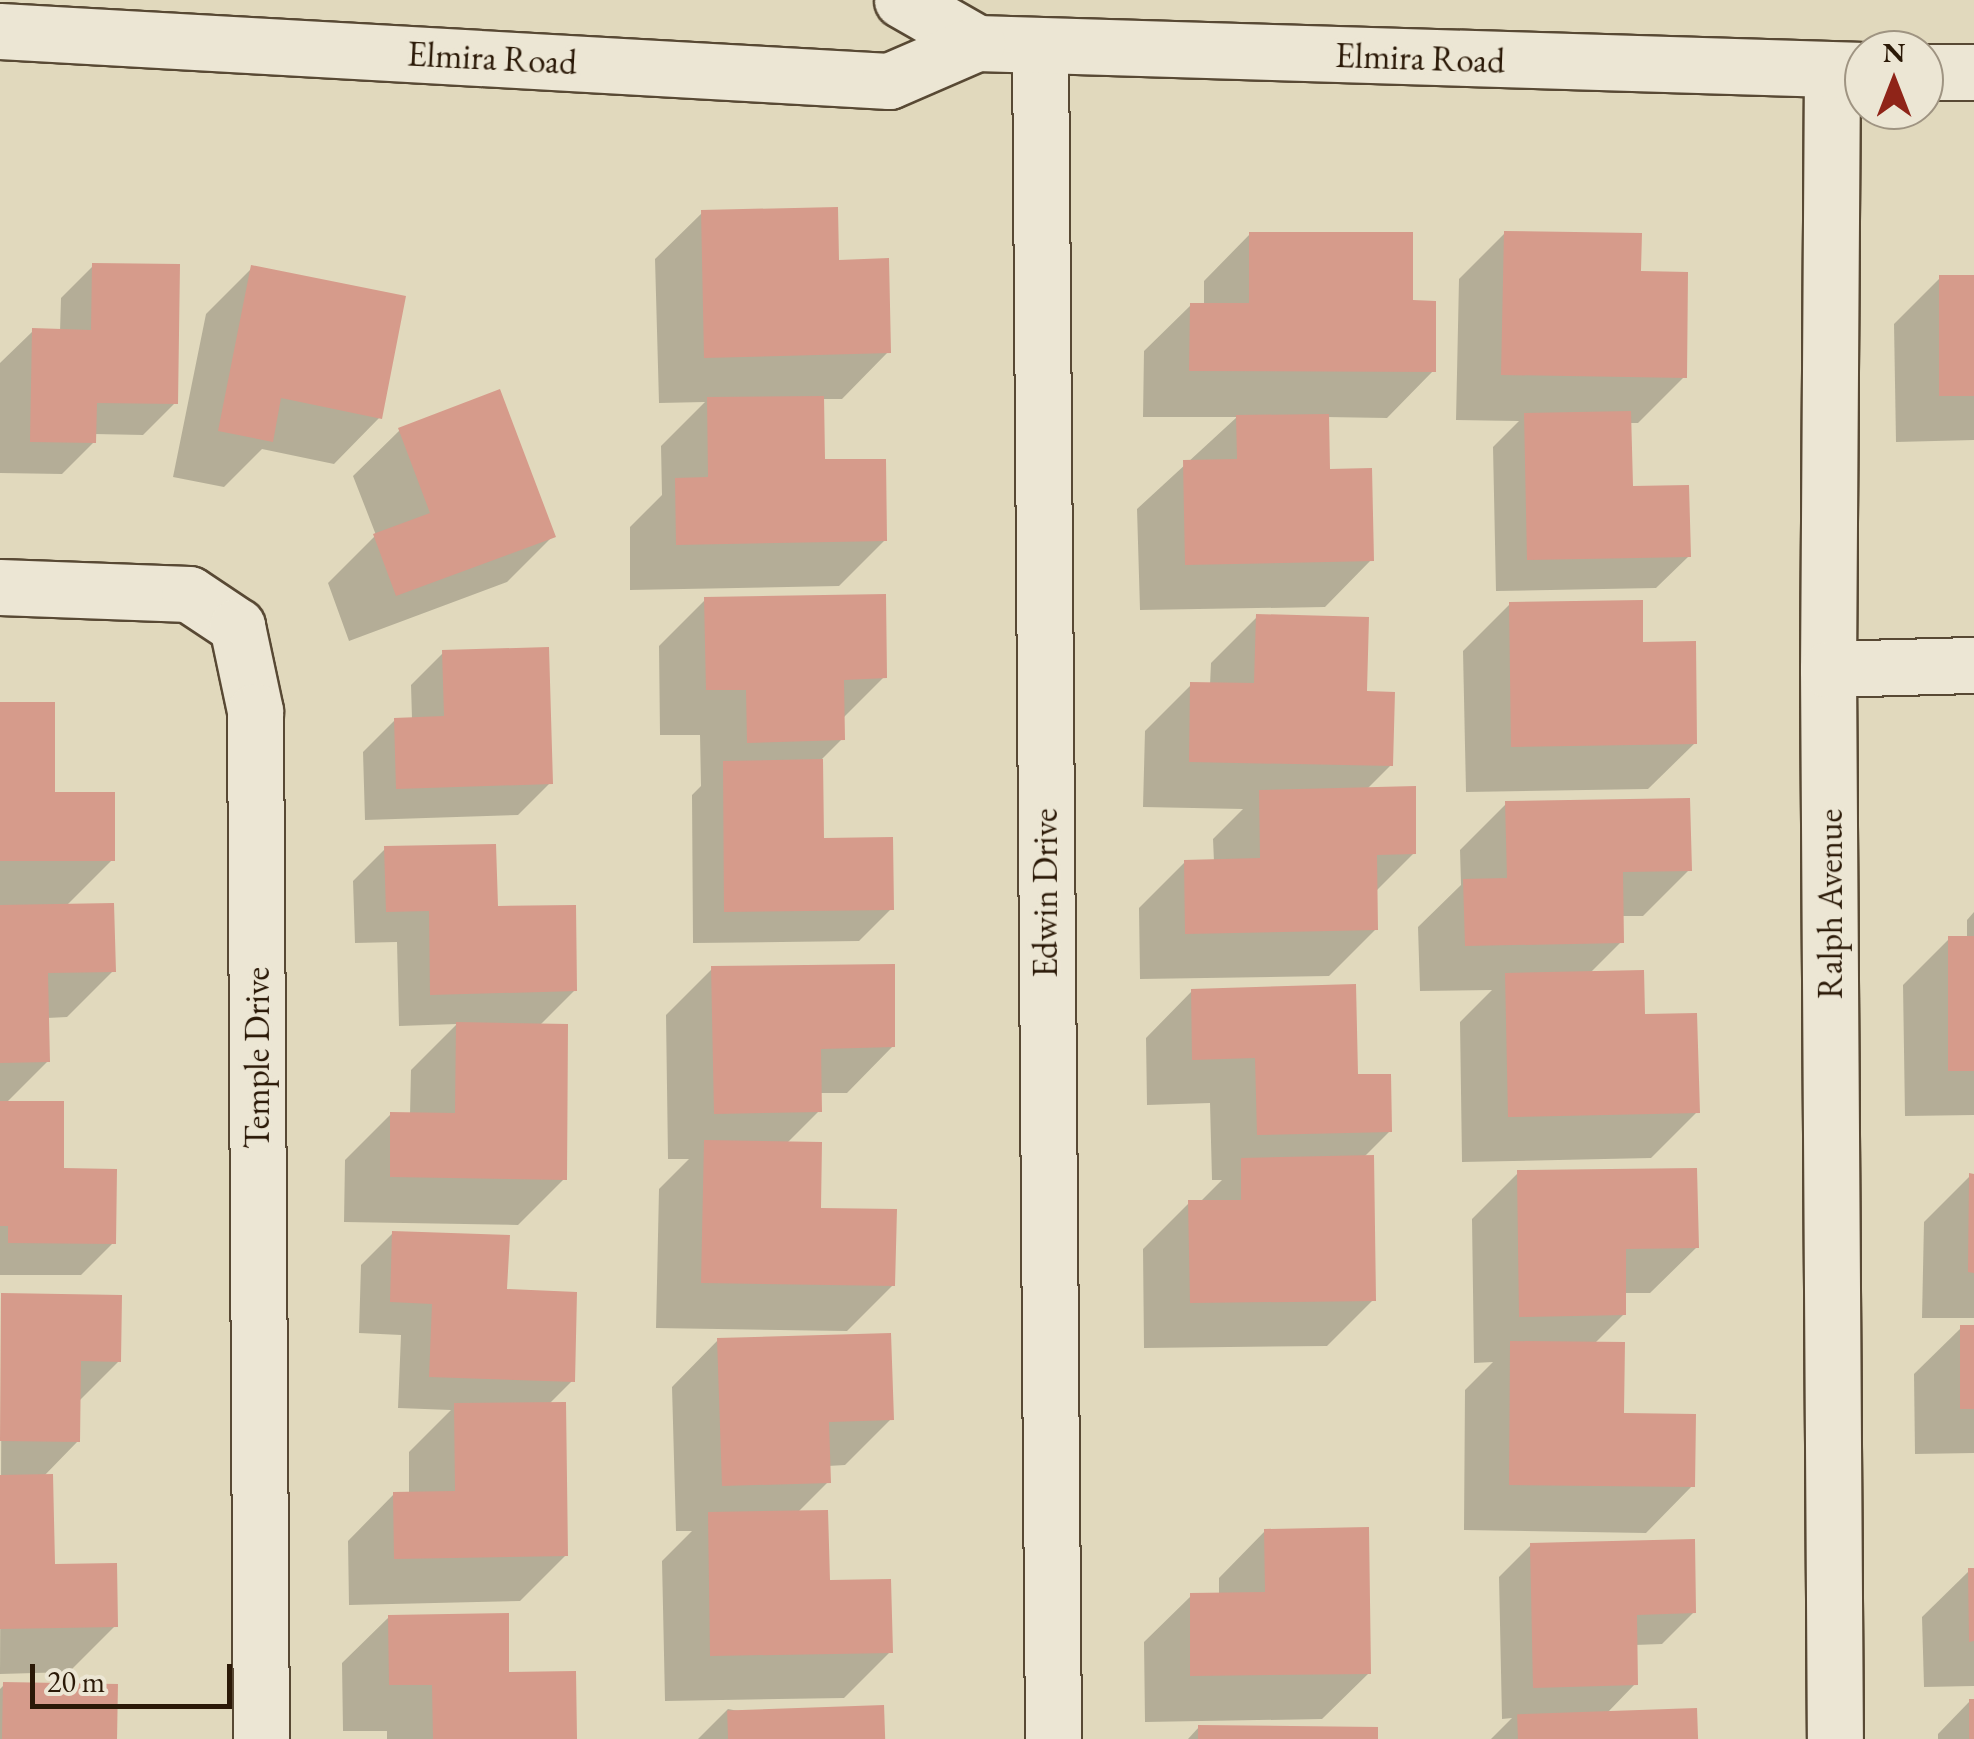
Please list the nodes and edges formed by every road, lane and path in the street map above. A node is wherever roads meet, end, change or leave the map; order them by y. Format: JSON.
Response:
{"nodes":[{"id":1,"x":902,"y":0,"type":"edge"},
{"id":2,"x":0,"y":30,"type":"edge"},
{"id":3,"x":977,"y":43,"type":"junction"},
{"id":4,"x":1040,"y":46,"type":"junction"},
{"id":5,"x":1844,"y":70,"type":"edge"},
{"id":6,"x":1944,"y":72,"type":"edge"},
{"id":7,"x":1974,"y":72,"type":"edge"},
{"id":8,"x":1846,"y":130,"type":"edge"},
{"id":9,"x":0,"y":587,"type":"edge"},
{"id":10,"x":1974,"y":665,"type":"edge"},
{"id":11,"x":1828,"y":670,"type":"junction"},
{"id":12,"x":262,"y":1739,"type":"edge"},
{"id":13,"x":1053,"y":1739,"type":"edge"},
{"id":14,"x":1836,"y":1739,"type":"edge"}],
"edges":[{"from":1,"to":3,"type":"street","name":"Elmira Road"},
{"from":2,"to":3,"type":"street","name":"Elmira Road"},
{"from":3,"to":4,"type":"street","name":"Elmira Road"},
{"from":4,"to":5,"type":"street","name":"Elmira Road"},
{"from":4,"to":13,"type":"street","name":"Edwin Drive"},
{"from":6,"to":7,"type":"street"},
{"from":8,"to":11,"type":"street","name":"Ralph Avenue"},
{"from":9,"to":12,"type":"street","name":"Temple Drive"},
{"from":10,"to":11,"type":"street"},
{"from":11,"to":14,"type":"street","name":"Ralph Avenue"}]}
